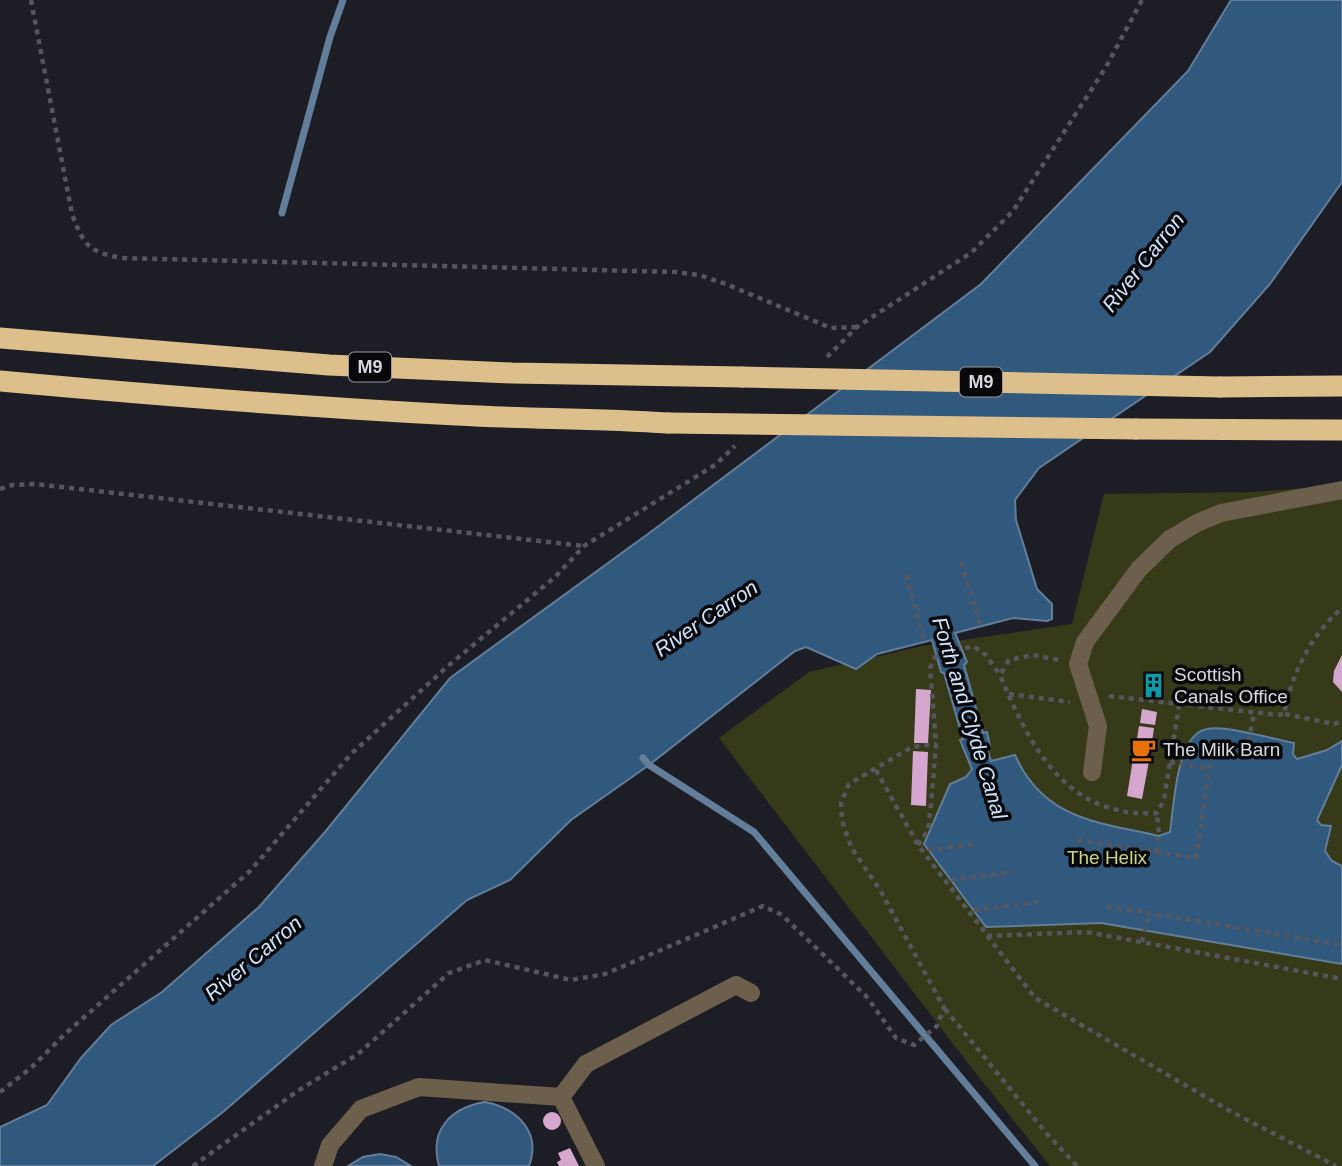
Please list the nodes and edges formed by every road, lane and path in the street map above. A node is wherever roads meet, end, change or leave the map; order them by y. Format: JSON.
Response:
{"nodes":[{"id":1,"x":32,"y":0,"type":"edge"},
{"id":2,"x":1142,"y":0,"type":"edge"},
{"id":3,"x":0,"y":338,"type":"edge"},
{"id":4,"x":0,"y":381,"type":"edge"},
{"id":5,"x":1342,"y":386,"type":"edge"},
{"id":6,"x":1342,"y":430,"type":"edge"},
{"id":7,"x":0,"y":489,"type":"edge"},
{"id":8,"x":1342,"y":490,"type":"edge"},
{"id":9,"x":961,"y":562,"type":"dead end"},
{"id":10,"x":906,"y":575,"type":"dead end"},
{"id":11,"x":1342,"y":608,"type":"edge"},
{"id":12,"x":980,"y":624,"type":"dead end"},
{"id":13,"x":923,"y":640,"type":"dead end"},
{"id":14,"x":1000,"y":675,"type":"dead end"},
{"id":15,"x":1008,"y":694,"type":"dead end"},
{"id":16,"x":1089,"y":701,"type":"junction"},
{"id":17,"x":1254,"y":713,"type":"junction"},
{"id":18,"x":1284,"y":714,"type":"junction"},
{"id":19,"x":1342,"y":721,"type":"edge"},
{"id":20,"x":936,"y":744,"type":"junction"},
{"id":21,"x":1170,"y":762,"type":"dead end"},
{"id":22,"x":1209,"y":769,"type":"junction"},
{"id":23,"x":876,"y":770,"type":"junction"},
{"id":24,"x":1092,"y":772,"type":"dead end"},
{"id":25,"x":1157,"y":813,"type":"dead end"},
{"id":26,"x":1077,"y":841,"type":"dead end"},
{"id":27,"x":976,"y":844,"type":"dead end"},
{"id":28,"x":918,"y":845,"type":"junction"},
{"id":29,"x":928,"y":850,"type":"dead end"},
{"id":30,"x":1156,"y":852,"type":"junction"},
{"id":31,"x":1012,"y":872,"type":"dead end"},
{"id":32,"x":951,"y":880,"type":"dead end"},
{"id":33,"x":1041,"y":902,"type":"dead end"},
{"id":34,"x":1107,"y":906,"type":"dead end"},
{"id":35,"x":974,"y":910,"type":"dead end"},
{"id":36,"x":1149,"y":914,"type":"junction"},
{"id":37,"x":987,"y":936,"type":"junction"},
{"id":38,"x":1142,"y":942,"type":"junction"},
{"id":39,"x":1342,"y":945,"type":"edge"},
{"id":40,"x":1342,"y":979,"type":"edge"},
{"id":41,"x":751,"y":993,"type":"dead end"},
{"id":42,"x":944,"y":1009,"type":"junction"},
{"id":43,"x":0,"y":1092,"type":"edge"},
{"id":44,"x":561,"y":1097,"type":"junction"},
{"id":45,"x":192,"y":1166,"type":"edge"},
{"id":46,"x":323,"y":1166,"type":"edge"},
{"id":47,"x":596,"y":1166,"type":"edge"},
{"id":48,"x":1077,"y":1166,"type":"edge"},
{"id":49,"x":1336,"y":1166,"type":"edge"}],
"edges":[{"from":1,"to":2,"type":"path"},
{"from":3,"to":5,"type":"highway","number":"M9","bridge":true},
{"from":4,"to":6,"type":"highway","number":"M9","bridge":true},
{"from":7,"to":43,"type":"path"},
{"from":8,"to":16,"type":"lane"},
{"from":9,"to":12,"type":"path"},
{"from":10,"to":13,"type":"path"},
{"from":11,"to":18,"type":"path"},
{"from":14,"to":20,"type":"path"},
{"from":15,"to":16,"type":"path"},
{"from":16,"to":17,"type":"path"},
{"from":16,"to":24,"type":"lane"},
{"from":17,"to":18,"type":"path"},
{"from":17,"to":22,"type":"path"},
{"from":18,"to":19,"type":"path"},
{"from":20,"to":23,"type":"path"},
{"from":20,"to":28,"type":"path"},
{"from":21,"to":22,"type":"path"},
{"from":22,"to":30,"type":"path"},
{"from":23,"to":28,"type":"path"},
{"from":23,"to":42,"type":"path"},
{"from":25,"to":30,"type":"path"},
{"from":26,"to":30,"type":"path"},
{"from":27,"to":29,"type":"path"},
{"from":28,"to":37,"type":"path"},
{"from":31,"to":32,"type":"path"},
{"from":33,"to":35,"type":"path"},
{"from":34,"to":36,"type":"path"},
{"from":36,"to":38,"type":"path"},
{"from":36,"to":39,"type":"path"},
{"from":37,"to":38,"type":"path"},
{"from":37,"to":49,"type":"path"},
{"from":38,"to":40,"type":"path"},
{"from":41,"to":44,"type":"lane"},
{"from":42,"to":45,"type":"path"},
{"from":42,"to":48,"type":"path"},
{"from":44,"to":46,"type":"lane"},
{"from":44,"to":47,"type":"lane"}]}
